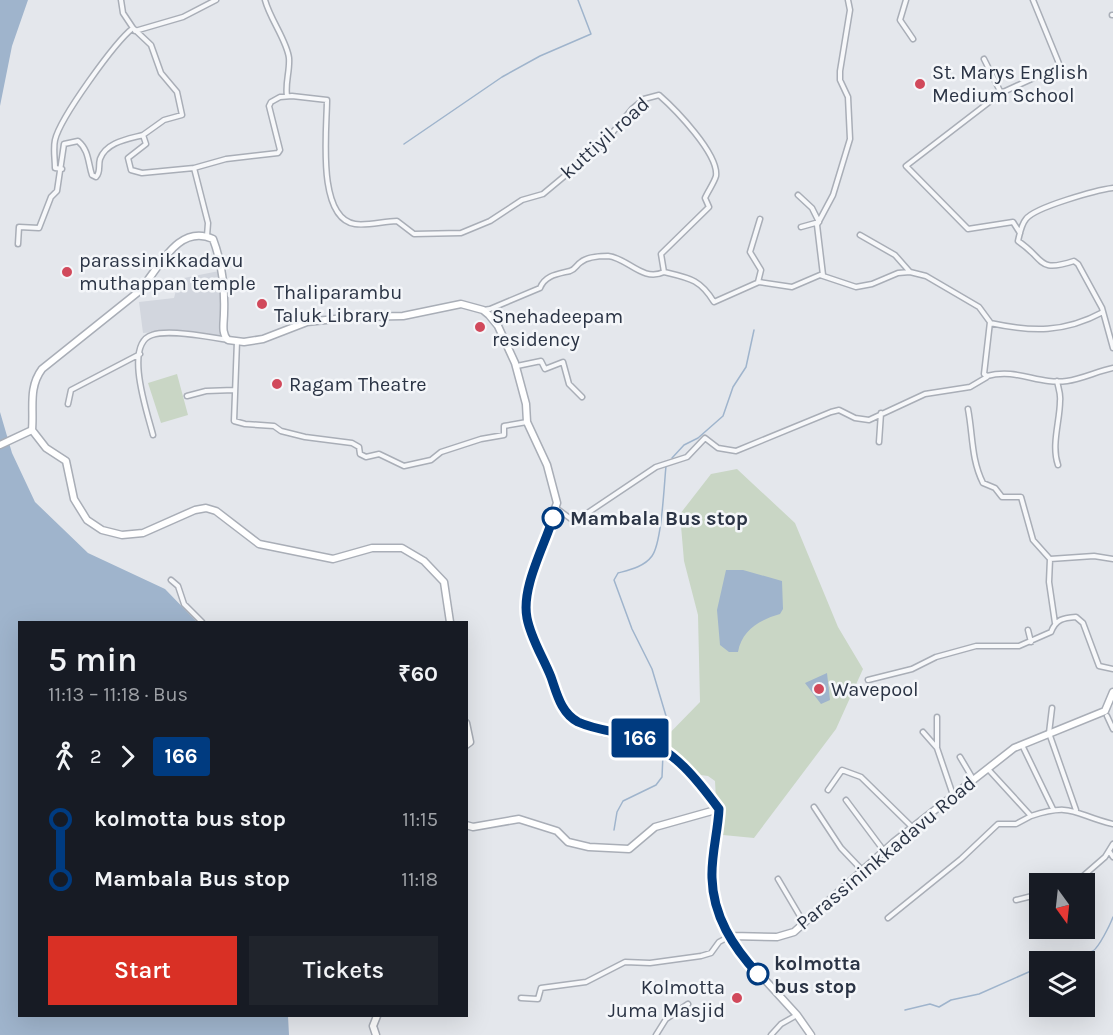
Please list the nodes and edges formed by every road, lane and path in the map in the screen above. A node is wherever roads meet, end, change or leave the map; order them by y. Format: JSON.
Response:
{"nodes":[{"id":1,"x":121,"y":0,"type":"edge"},
{"id":2,"x":216,"y":0,"type":"edge"},
{"id":3,"x":265,"y":0,"type":"edge"},
{"id":4,"x":848,"y":0,"type":"edge"},
{"id":5,"x":906,"y":0,"type":"edge"},
{"id":6,"x":1033,"y":0,"type":"edge"},
{"id":7,"x":134,"y":30,"type":"junction"},
{"id":8,"x":913,"y":39,"type":"dead end"},
{"id":9,"x":984,"y":59,"type":"dead end"},
{"id":10,"x":1001,"y":93,"type":"junction"},
{"id":11,"x":286,"y":96,"type":"junction"},
{"id":12,"x":143,"y":135,"type":"junction"},
{"id":13,"x":194,"y":168,"type":"junction"},
{"id":14,"x":62,"y":169,"type":"junction"},
{"id":15,"x":1113,"y":188,"type":"edge"},
{"id":16,"x":798,"y":195,"type":"dead end"},
{"id":17,"x":760,"y":219,"type":"dead end"},
{"id":18,"x":819,"y":222,"type":"junction"},
{"id":19,"x":801,"y":227,"type":"dead end"},
{"id":20,"x":1020,"y":233,"type":"junction"},
{"id":21,"x":860,"y":235,"type":"dead end"},
{"id":22,"x":207,"y":236,"type":"junction"},
{"id":23,"x":18,"y":244,"type":"dead end"},
{"id":24,"x":664,"y":272,"type":"junction"},
{"id":25,"x":910,"y":272,"type":"junction"},
{"id":26,"x":823,"y":275,"type":"junction"},
{"id":27,"x":758,"y":282,"type":"junction"},
{"id":28,"x":483,"y":310,"type":"junction"},
{"id":29,"x":1103,"y":312,"type":"junction"},
{"id":30,"x":990,"y":323,"type":"junction"},
{"id":31,"x":228,"y":340,"type":"junction"},
{"id":32,"x":237,"y":341,"type":"junction"},
{"id":33,"x":1113,"y":348,"type":"edge"},
{"id":34,"x":140,"y":354,"type":"junction"},
{"id":35,"x":515,"y":363,"type":"junction"},
{"id":36,"x":1113,"y":368,"type":"edge"},
{"id":37,"x":987,"y":376,"type":"junction"},
{"id":38,"x":1058,"y":381,"type":"junction"},
{"id":39,"x":234,"y":390,"type":"junction"},
{"id":40,"x":187,"y":396,"type":"dead end"},
{"id":41,"x":582,"y":398,"type":"dead end"},
{"id":42,"x":68,"y":404,"type":"dead end"},
{"id":43,"x":968,"y":409,"type":"dead end"},
{"id":44,"x":881,"y":412,"type":"junction"},
{"id":45,"x":527,"y":422,"type":"junction"},
{"id":46,"x":32,"y":430,"type":"junction"},
{"id":47,"x":153,"y":435,"type":"dead end"},
{"id":48,"x":879,"y":442,"type":"dead end"},
{"id":49,"x":0,"y":445,"type":"edge"},
{"id":50,"x":1058,"y":465,"type":"dead end"},
{"id":51,"x":556,"y":508,"type":"junction"},
{"id":52,"x":1050,"y":559,"type":"junction"},
{"id":53,"x":1113,"y":559,"type":"edge"},
{"id":54,"x":171,"y":580,"type":"dead end"},
{"id":55,"x":201,"y":621,"type":"edge"},
{"id":56,"x":450,"y":621,"type":"edge"},
{"id":57,"x":1055,"y":623,"type":"junction"},
{"id":58,"x":1028,"y":630,"type":"dead end"},
{"id":59,"x":1031,"y":642,"type":"junction"},
{"id":60,"x":1113,"y":669,"type":"edge"},
{"id":61,"x":868,"y":680,"type":"dead end"},
{"id":62,"x":1113,"y":692,"type":"edge"},
{"id":63,"x":1113,"y":698,"type":"edge"},
{"id":64,"x":1052,"y":708,"type":"dead end"},
{"id":65,"x":1100,"y":713,"type":"junction"},
{"id":66,"x":1107,"y":716,"type":"junction"},
{"id":67,"x":937,"y":717,"type":"dead end"},
{"id":68,"x":1113,"y":719,"type":"edge"},
{"id":69,"x":1113,"y":729,"type":"edge"},
{"id":70,"x":923,"y":732,"type":"dead end"},
{"id":71,"x":1049,"y":733,"type":"junction"},
{"id":72,"x":1022,"y":745,"type":"junction"},
{"id":73,"x":937,"y":748,"type":"junction"},
{"id":74,"x":960,"y":757,"type":"dead end"},
{"id":75,"x":988,"y":768,"type":"junction"},
{"id":76,"x":973,"y":779,"type":"junction"},
{"id":77,"x":828,"y":790,"type":"dead end"},
{"id":78,"x":952,"y":795,"type":"junction"},
{"id":79,"x":846,"y":800,"type":"dead end"},
{"id":80,"x":814,"y":807,"type":"dead end"},
{"id":81,"x":719,"y":809,"type":"junction"},
{"id":82,"x":1053,"y":809,"type":"junction"},
{"id":83,"x":1076,"y":810,"type":"junction"},
{"id":84,"x":1031,"y":816,"type":"junction"},
{"id":85,"x":1113,"y":824,"type":"edge"},
{"id":86,"x":468,"y":826,"type":"edge"},
{"id":87,"x":912,"y":827,"type":"junction"},
{"id":88,"x":1113,"y":844,"type":"edge"},
{"id":89,"x":884,"y":851,"type":"junction"},
{"id":90,"x":1110,"y":851,"type":"junction"},
{"id":91,"x":1113,"y":857,"type":"edge"},
{"id":92,"x":862,"y":870,"type":"junction"},
{"id":93,"x":1086,"y":873,"type":"edge"},
{"id":94,"x":778,"y":879,"type":"dead end"},
{"id":95,"x":1029,"y":897,"type":"edge"},
{"id":96,"x":1016,"y":900,"type":"dead end"},
{"id":97,"x":888,"y":918,"type":"dead end"},
{"id":98,"x":804,"y":923,"type":"junction"},
{"id":99,"x":731,"y":936,"type":"junction"},
{"id":100,"x":521,"y":998,"type":"dead end"},
{"id":101,"x":688,"y":1004,"type":"dead end"},
{"id":102,"x":797,"y":1016,"type":"junction"},
{"id":103,"x":377,"y":1017,"type":"edge"},
{"id":104,"x":376,"y":1035,"type":"edge"},
{"id":105,"x":656,"y":1035,"type":"edge"},
{"id":106,"x":771,"y":1035,"type":"edge"},
{"id":107,"x":811,"y":1035,"type":"edge"}],
"edges":[{"from":1,"to":7,"type":"street"},
{"from":2,"to":7,"type":"street"},
{"from":3,"to":11,"type":"street"},
{"from":4,"to":18,"type":"street"},
{"from":5,"to":8,"type":"street"},
{"from":6,"to":10,"type":"street"},
{"from":7,"to":12,"type":"street"},
{"from":7,"to":14,"type":"street"},
{"from":9,"to":10,"type":"street"},
{"from":10,"to":20,"type":"street"},
{"from":11,"to":13,"type":"street"},
{"from":11,"to":24,"type":"street","name":"kuttiyil road"},
{"from":12,"to":13,"type":"street"},
{"from":12,"to":14,"type":"street"},
{"from":13,"to":22,"type":"street"},
{"from":14,"to":23,"type":"street"},
{"from":15,"to":20,"type":"street"},
{"from":16,"to":18,"type":"street"},
{"from":17,"to":27,"type":"street"},
{"from":18,"to":19,"type":"street"},
{"from":18,"to":26,"type":"street"},
{"from":20,"to":29,"type":"street"},
{"from":21,"to":25,"type":"street"},
{"from":22,"to":31,"type":"main road"},
{"from":22,"to":46,"type":"main road"},
{"from":24,"to":27,"type":"street"},
{"from":24,"to":28,"type":"street"},
{"from":25,"to":26,"type":"street"},
{"from":25,"to":30,"type":"street"},
{"from":26,"to":27,"type":"street"},
{"from":28,"to":32,"type":"main road"},
{"from":28,"to":35,"type":"main road"},
{"from":29,"to":30,"type":"street"},
{"from":29,"to":33,"type":"street"},
{"from":30,"to":37,"type":"street"},
{"from":31,"to":32,"type":"main road"},
{"from":31,"to":34,"type":"street"},
{"from":32,"to":39,"type":"street"},
{"from":34,"to":42,"type":"street"},
{"from":34,"to":47,"type":"street"},
{"from":35,"to":41,"type":"street"},
{"from":35,"to":45,"type":"main road"},
{"from":36,"to":38,"type":"street"},
{"from":37,"to":38,"type":"street"},
{"from":37,"to":44,"type":"street"},
{"from":38,"to":50,"type":"street"},
{"from":39,"to":40,"type":"street"},
{"from":39,"to":45,"type":"street"},
{"from":43,"to":52,"type":"street"},
{"from":44,"to":48,"type":"street"},
{"from":44,"to":51,"type":"street"},
{"from":45,"to":51,"type":"main road"},
{"from":46,"to":49,"type":"main road"},
{"from":46,"to":56,"type":"main road"},
{"from":51,"to":81,"type":"main road"},
{"from":52,"to":53,"type":"street"},
{"from":52,"to":57,"type":"street"},
{"from":54,"to":55,"type":"street"},
{"from":57,"to":59,"type":"street"},
{"from":57,"to":60,"type":"street"},
{"from":58,"to":59,"type":"street"},
{"from":59,"to":61,"type":"street"},
{"from":62,"to":63,"type":"main road"},
{"from":63,"to":65,"type":"main road"},
{"from":64,"to":71,"type":"street"},
{"from":65,"to":66,"type":"street"},
{"from":65,"to":71,"type":"main road","name":"Parassininkkadavu Road"},
{"from":66,"to":68,"type":"street"},
{"from":66,"to":69,"type":"street"},
{"from":67,"to":73,"type":"street"},
{"from":70,"to":73,"type":"street"},
{"from":71,"to":72,"type":"main road","name":"Parassininkkadavu Road"},
{"from":71,"to":83,"type":"street"},
{"from":72,"to":75,"type":"main road","name":"Parassininkkadavu Road"},
{"from":72,"to":82,"type":"street"},
{"from":73,"to":78,"type":"street"},
{"from":74,"to":76,"type":"street"},
{"from":75,"to":76,"type":"main road","name":"Parassininkkadavu Road"},
{"from":75,"to":84,"type":"street"},
{"from":76,"to":78,"type":"main road","name":"Parassininkkadavu Road"},
{"from":77,"to":87,"type":"street"},
{"from":78,"to":87,"type":"main road","name":"Parassininkkadavu Road"},
{"from":79,"to":89,"type":"street"},
{"from":80,"to":92,"type":"street"},
{"from":81,"to":86,"type":"main road"},
{"from":81,"to":99,"type":"main road"},
{"from":82,"to":83,"type":"street"},
{"from":82,"to":84,"type":"street"},
{"from":83,"to":85,"type":"street"},
{"from":84,"to":97,"type":"street"},
{"from":87,"to":89,"type":"main road","name":"Parassininkkadavu Road"},
{"from":88,"to":90,"type":"street"},
{"from":89,"to":92,"type":"main road","name":"Parassininkkadavu Road"},
{"from":90,"to":91,"type":"street"},
{"from":90,"to":93,"type":"street"},
{"from":92,"to":98,"type":"main road","name":"Parassininkkadavu Road"},
{"from":94,"to":98,"type":"street"},
{"from":95,"to":96,"type":"street"},
{"from":98,"to":99,"type":"main road","name":"Parassininkkadavu Road"},
{"from":99,"to":100,"type":"street"},
{"from":99,"to":102,"type":"main road"},
{"from":101,"to":105,"type":"street"},
{"from":102,"to":106,"type":"street"},
{"from":102,"to":107,"type":"main road"},
{"from":103,"to":104,"type":"main road"}]}
